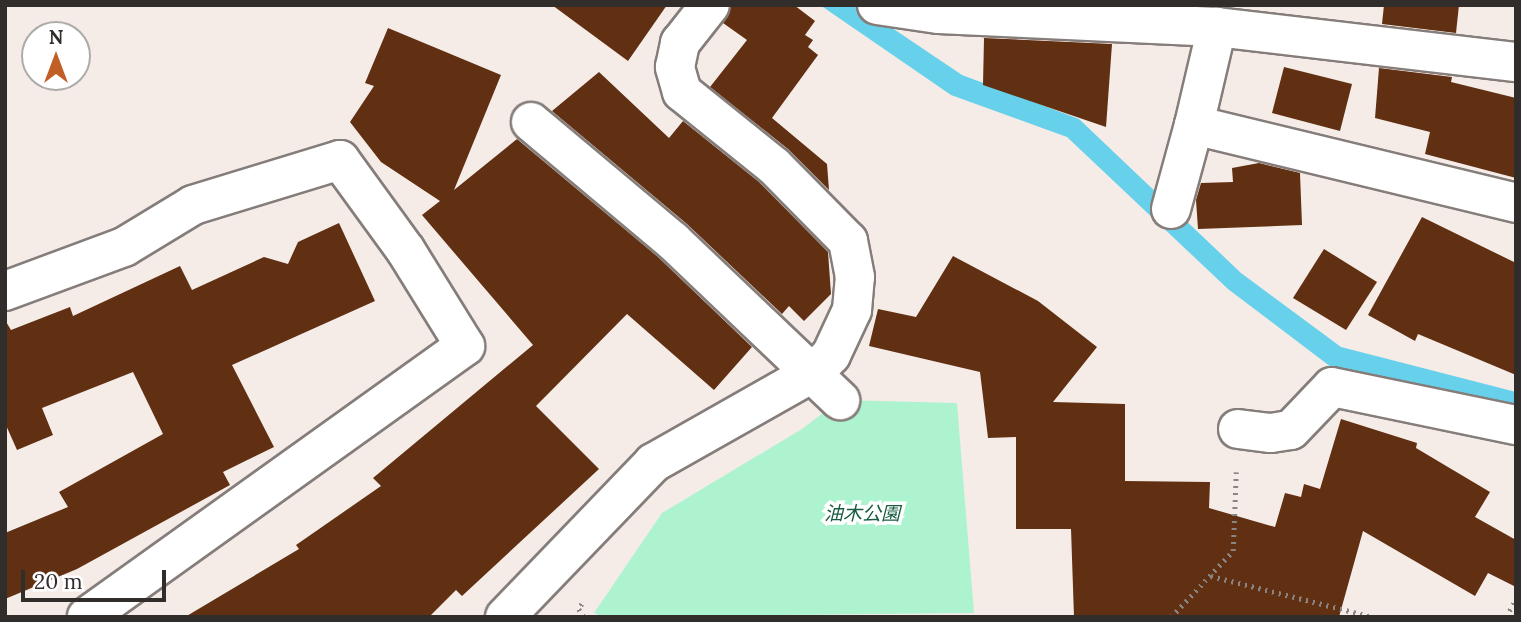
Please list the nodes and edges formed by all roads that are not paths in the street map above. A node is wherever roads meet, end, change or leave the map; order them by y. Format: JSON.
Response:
{"nodes":[{"id":1,"x":710,"y":5,"type":"edge"},
{"id":2,"x":877,"y":5,"type":"edge"},
{"id":3,"x":1217,"y":27,"type":"junction"},
{"id":4,"x":1516,"y":62,"type":"edge"},
{"id":5,"x":531,"y":122,"type":"dead end"},
{"id":6,"x":1194,"y":125,"type":"junction"},
{"id":7,"x":1516,"y":203,"type":"edge"},
{"id":8,"x":1171,"y":209,"type":"dead end"},
{"id":9,"x":5,"y":290,"type":"edge"},
{"id":10,"x":814,"y":372,"type":"junction"},
{"id":11,"x":840,"y":400,"type":"dead end"},
{"id":12,"x":1516,"y":425,"type":"edge"},
{"id":13,"x":1238,"y":429,"type":"road end"},
{"id":14,"x":87,"y":617,"type":"edge"},
{"id":15,"x":505,"y":617,"type":"edge"}],
"edges":[{"from":1,"to":10,"type":"street"},
{"from":2,"to":3,"type":"street"},
{"from":3,"to":4,"type":"street"},
{"from":3,"to":6,"type":"street"},
{"from":5,"to":10,"type":"street"},
{"from":6,"to":7,"type":"street"},
{"from":6,"to":8,"type":"street"},
{"from":9,"to":14,"type":"street"},
{"from":10,"to":11,"type":"street"},
{"from":10,"to":15,"type":"street"},
{"from":12,"to":13,"type":"street"}]}
